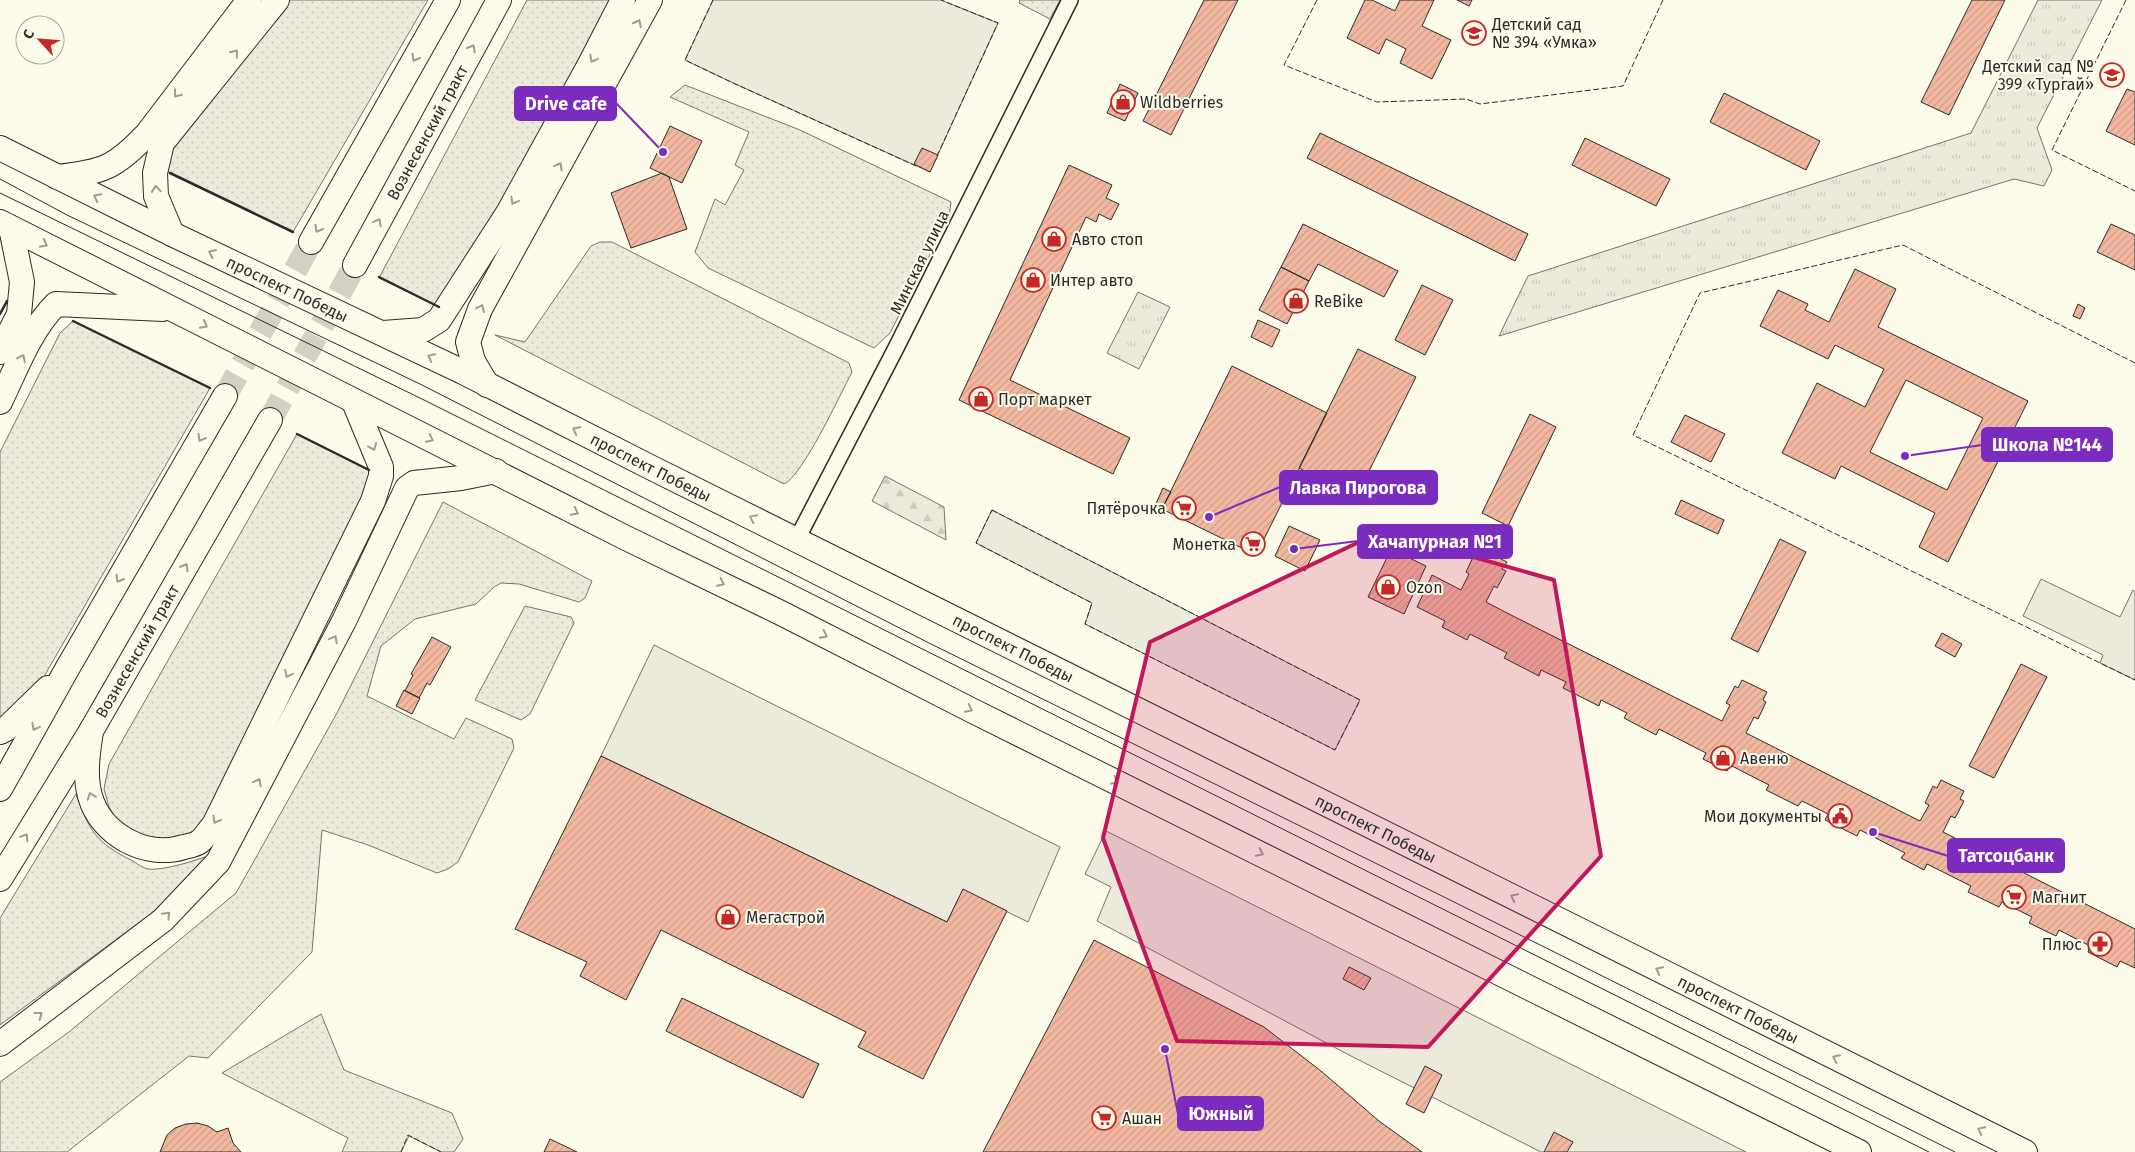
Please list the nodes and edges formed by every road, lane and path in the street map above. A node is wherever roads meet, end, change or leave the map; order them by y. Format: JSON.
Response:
{"nodes":[{"id":1,"x":249,"y":0,"type":"edge"},
{"id":2,"x":277,"y":0,"type":"edge"},
{"id":3,"x":448,"y":0,"type":"edge"},
{"id":4,"x":499,"y":0,"type":"edge"},
{"id":5,"x":623,"y":0,"type":"edge"},
{"id":6,"x":650,"y":0,"type":"edge"},
{"id":7,"x":1070,"y":0,"type":"edge"},
{"id":8,"x":0,"y":148,"type":"edge"},
{"id":9,"x":57,"y":177,"type":"junction"},
{"id":10,"x":5,"y":225,"type":"edge"},
{"id":11,"x":172,"y":234,"type":"junction"},
{"id":12,"x":311,"y":242,"type":"tunnel mouth"},
{"id":13,"x":355,"y":265,"type":"tunnel mouth"},
{"id":14,"x":173,"y":309,"type":"junction"},
{"id":15,"x":383,"y":333,"type":"junction"},
{"id":16,"x":0,"y":352,"type":"edge"},
{"id":17,"x":487,"y":385,"type":"junction"},
{"id":18,"x":225,"y":396,"type":"tunnel mouth"},
{"id":19,"x":0,"y":402,"type":"edge"},
{"id":20,"x":354,"y":402,"type":"junction"},
{"id":21,"x":270,"y":420,"type":"tunnel mouth"},
{"id":22,"x":496,"y":471,"type":"junction"},
{"id":23,"x":796,"y":539,"type":"junction"},
{"id":24,"x":67,"y":669,"type":"junction"},
{"id":25,"x":91,"y":731,"type":"junction"},
{"id":26,"x":0,"y":732,"type":"edge"},
{"id":27,"x":0,"y":789,"type":"edge"},
{"id":28,"x":0,"y":879,"type":"edge"},
{"id":29,"x":0,"y":1044,"type":"edge"},
{"id":30,"x":1860,"y":1152,"type":"edge"},
{"id":31,"x":2025,"y":1152,"type":"edge"}],
"edges":[{"from":1,"to":9,"type":"main road","one_way":true},
{"from":11,"to":2,"type":"main road","one_way":true},
{"from":3,"to":12,"type":"main road","one_way":true},
{"from":13,"to":4,"type":"main road","name":"Вознесенский тракт","one_way":true},
{"from":5,"to":15,"type":"main road","one_way":true},
{"from":17,"to":6,"type":"main road","one_way":true},
{"from":7,"to":23,"type":"street","name":"Минская улица"},
{"from":8,"to":9,"type":"main road","name":"проспект Победы"},
{"from":11,"to":9,"type":"main road","name":"проспект Победы","one_way":true},
{"from":10,"to":14,"type":"main road","one_way":true},
{"from":10,"to":16,"type":"main road"},
{"from":15,"to":11,"type":"main road","name":"проспект Победы","one_way":true},
{"from":19,"to":14,"type":"main road","one_way":true},
{"from":14,"to":20,"type":"main road","one_way":true},
{"from":17,"to":15,"type":"main road","name":"проспект Победы","one_way":true},
{"from":23,"to":17,"type":"main road","name":"проспект Победы","one_way":true},
{"from":18,"to":24,"type":"main road","one_way":true},
{"from":20,"to":22,"type":"main road","one_way":true},
{"from":20,"to":25,"type":"main road","one_way":true},
{"from":25,"to":21,"type":"main road","name":"Вознесенский тракт","one_way":true},
{"from":29,"to":22,"type":"main road","one_way":true},
{"from":22,"to":30,"type":"main road","one_way":true},
{"from":31,"to":23,"type":"main road","name":"проспект Победы","one_way":true},
{"from":24,"to":26,"type":"main road"},
{"from":24,"to":27,"type":"main road","one_way":true},
{"from":28,"to":25,"type":"main road","name":"Вознесенский тракт","one_way":true}]}
